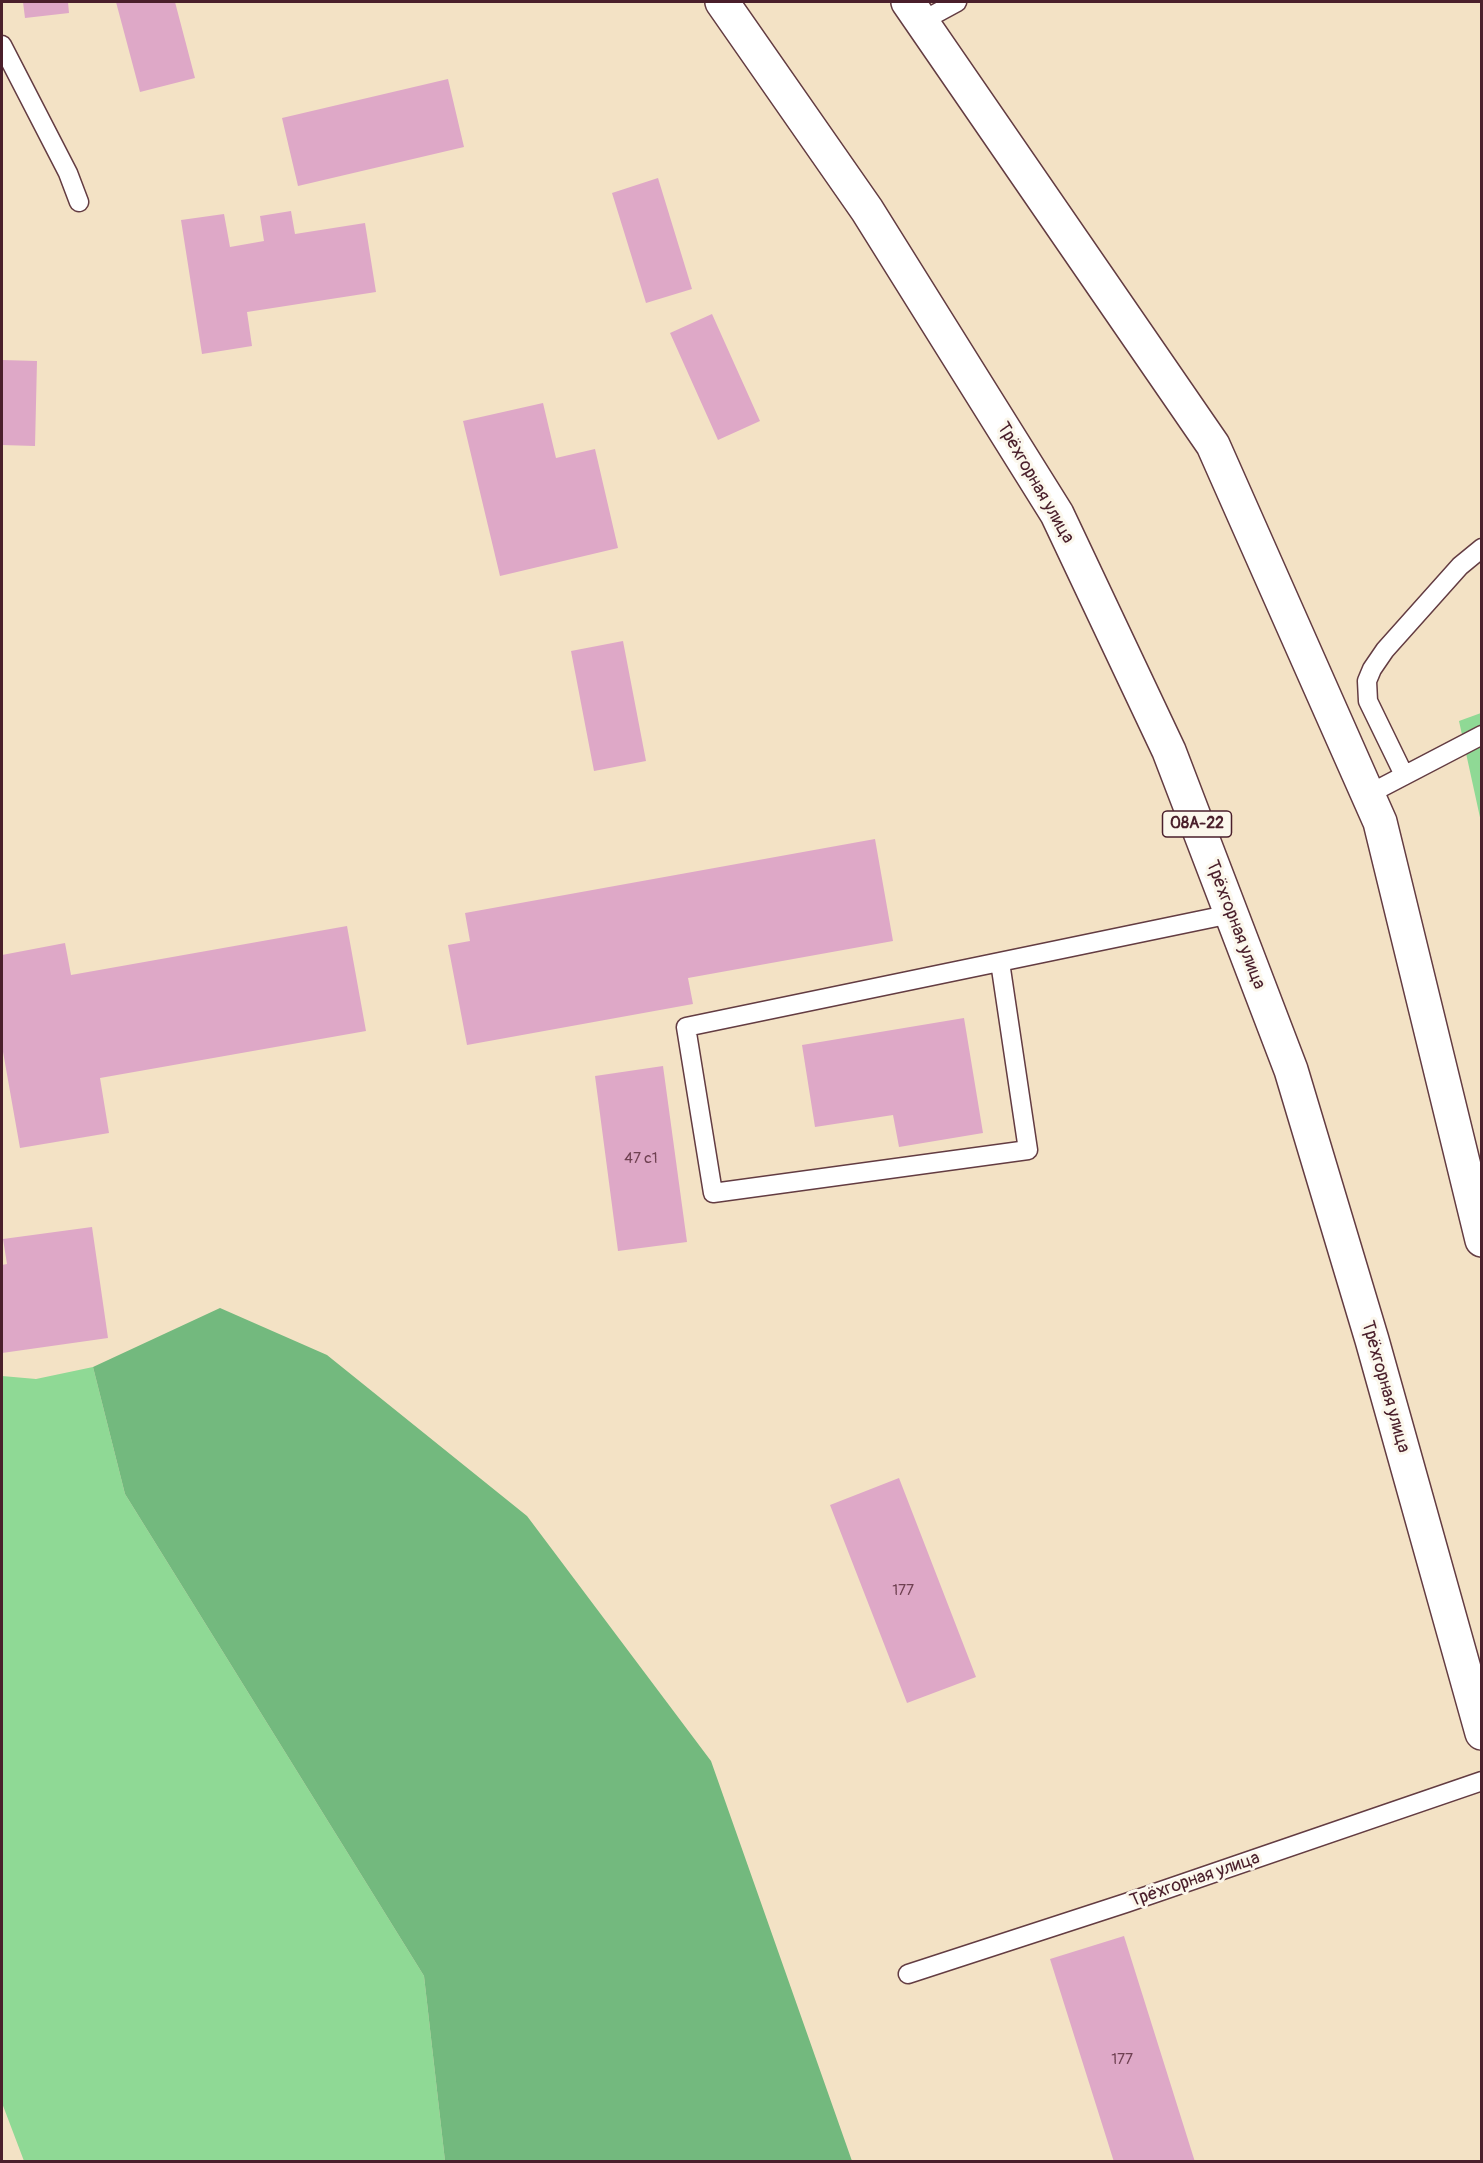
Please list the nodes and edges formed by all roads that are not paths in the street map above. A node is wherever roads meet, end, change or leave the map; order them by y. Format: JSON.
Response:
{"nodes":[{"id":1,"x":722,"y":2,"type":"edge"},
{"id":2,"x":957,"y":2,"type":"edge"},
{"id":3,"x":915,"y":11,"type":"edge"},
{"id":4,"x":2,"y":45,"type":"edge"},
{"id":5,"x":79,"y":202,"type":"dead end"},
{"id":6,"x":1482,"y":548,"type":"edge"},
{"id":7,"x":1482,"y":735,"type":"edge"},
{"id":8,"x":1404,"y":775,"type":"junction"},
{"id":9,"x":1367,"y":795,"type":"junction"},
{"id":10,"x":1231,"y":914,"type":"junction"},
{"id":11,"x":1000,"y":962,"type":"junction"},
{"id":12,"x":1482,"y":1240,"type":"edge"},
{"id":13,"x":1482,"y":1733,"type":"edge"},
{"id":14,"x":1482,"y":1781,"type":"edge"},
{"id":15,"x":908,"y":1974,"type":"dead end"}],
"edges":[{"from":1,"to":10,"type":"main road","name":"Трёхгорная улица","number":"08А-22"},
{"from":2,"to":3,"type":"lane"},
{"from":3,"to":9,"type":"main road"},
{"from":4,"to":5,"type":"lane"},
{"from":6,"to":8,"type":"lane"},
{"from":7,"to":8,"type":"lane"},
{"from":8,"to":9,"type":"lane"},
{"from":9,"to":12,"type":"main road"},
{"from":10,"to":11,"type":"lane"},
{"from":10,"to":13,"type":"main road","name":"Трёхгорная улица","number":"08А-22"},
{"from":11,"to":11,"type":"lane"},
{"from":14,"to":15,"type":"lane","name":"Трёхгорная улица"}]}
